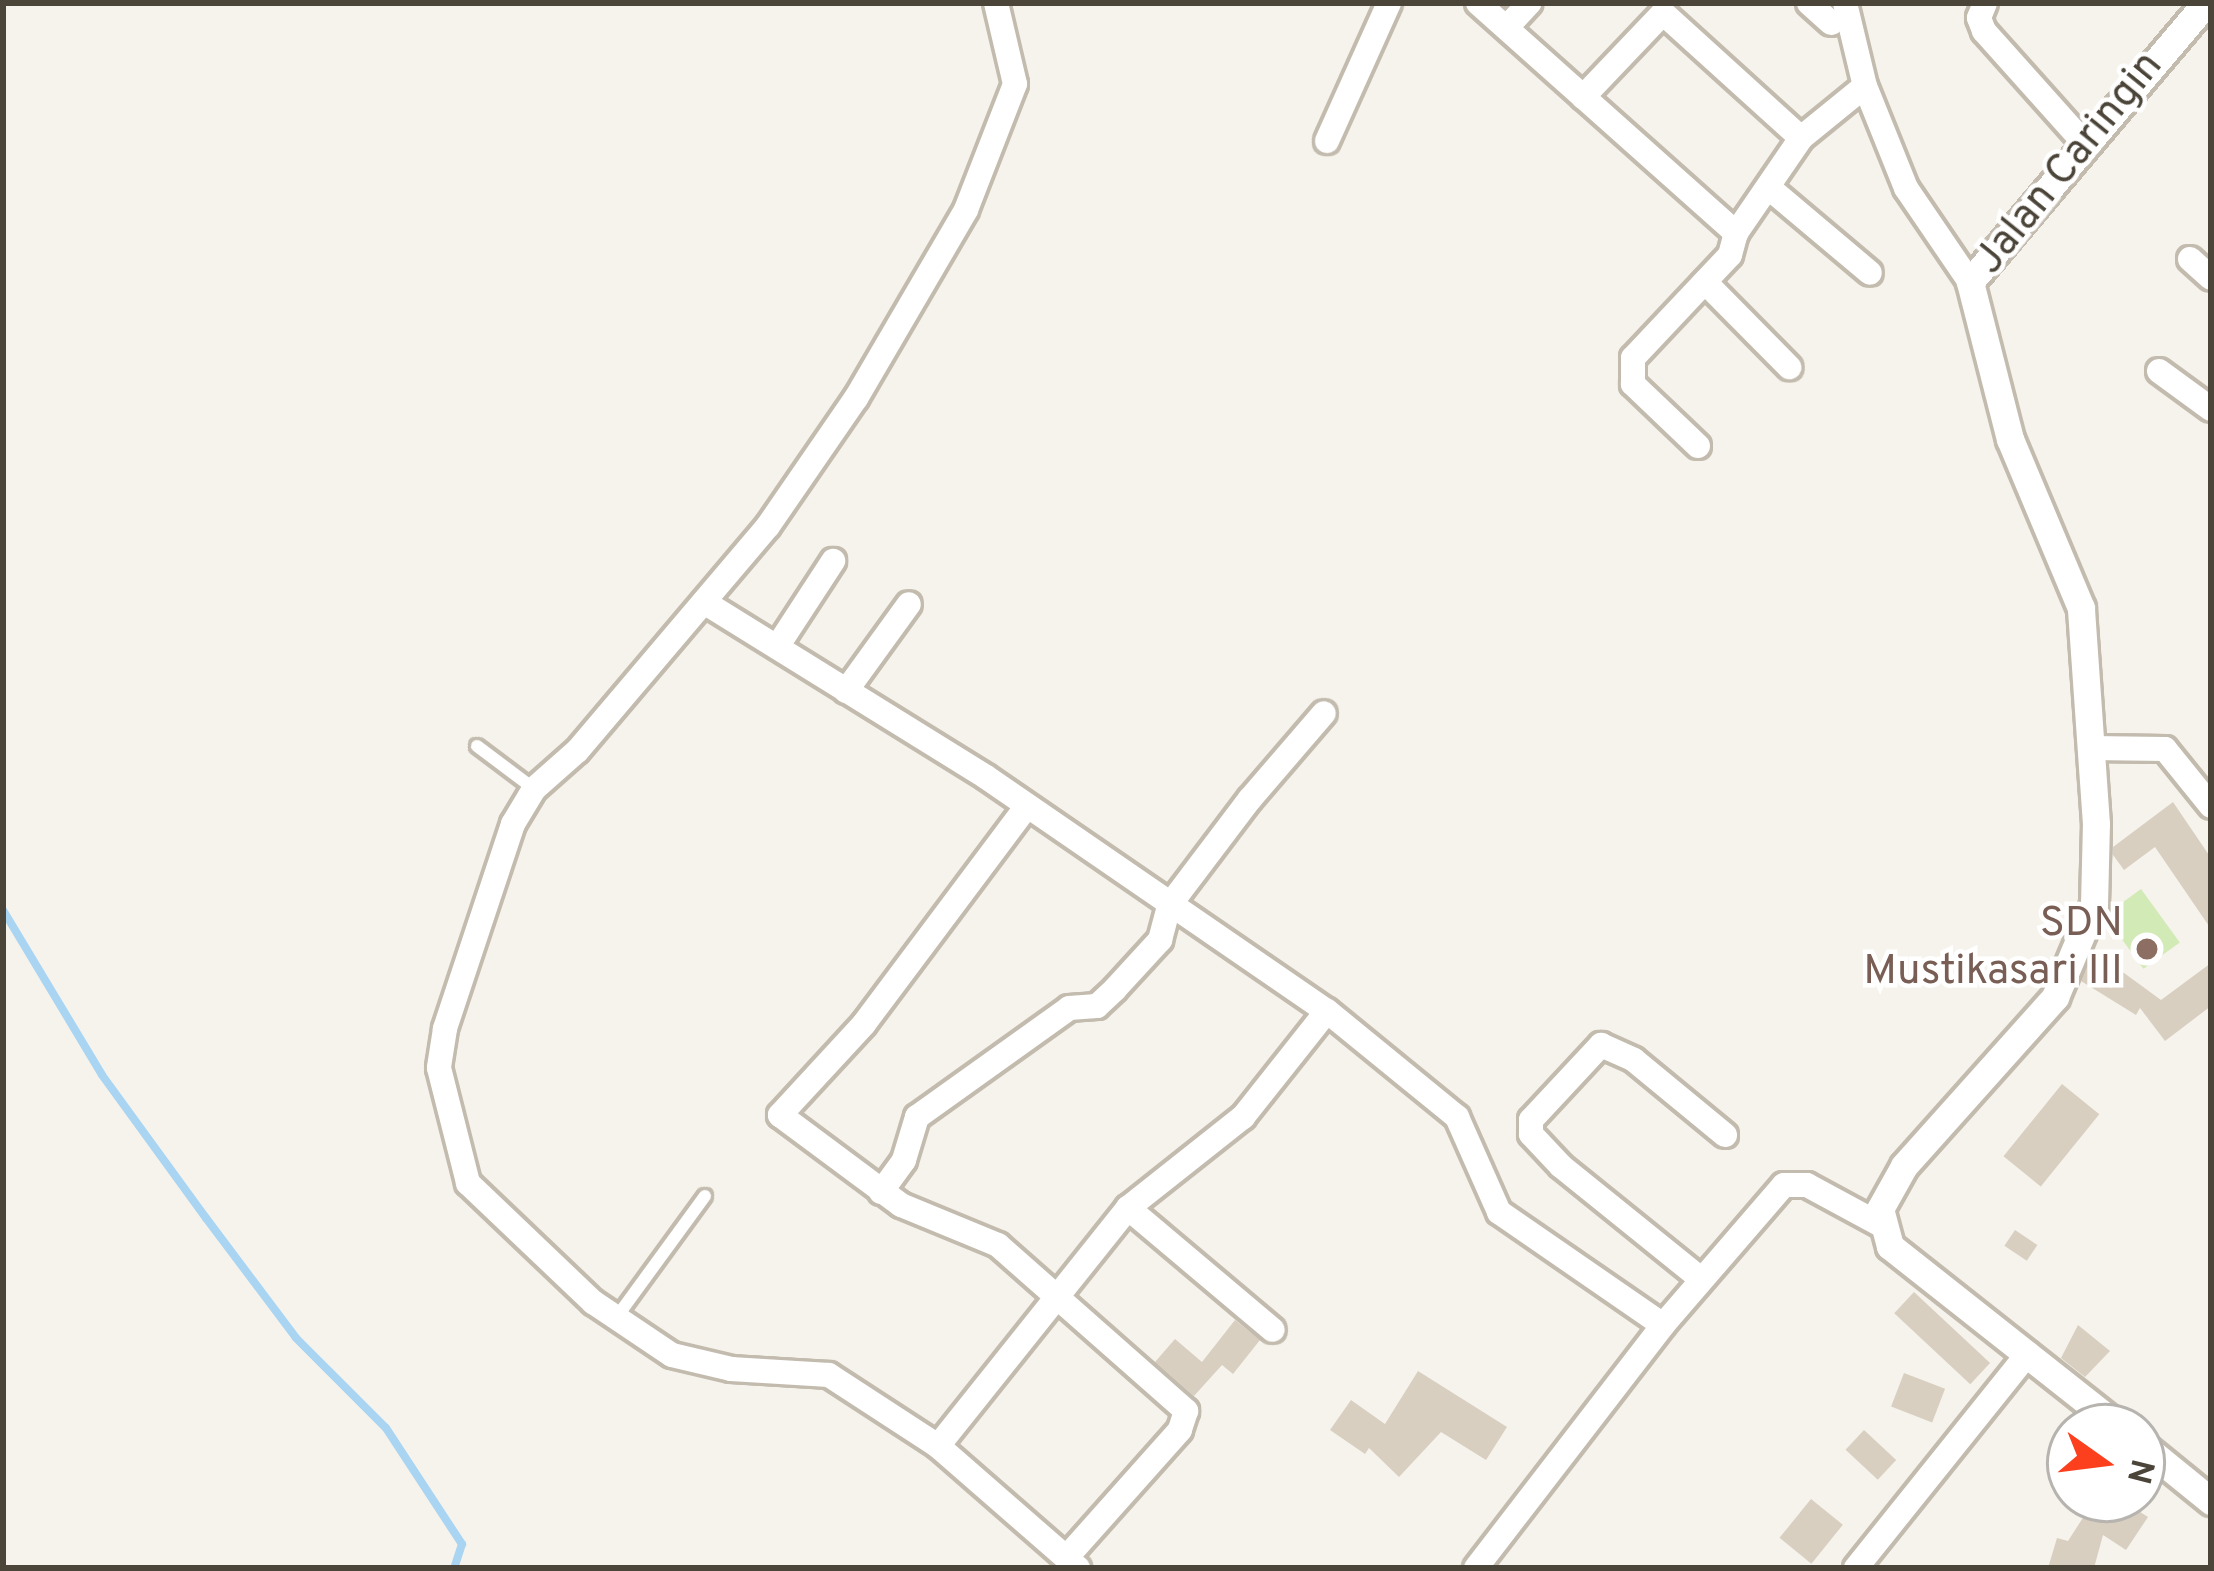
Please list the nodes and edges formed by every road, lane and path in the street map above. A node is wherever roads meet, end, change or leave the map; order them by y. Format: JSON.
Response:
{"nodes":[{"id":1,"x":996,"y":3,"type":"edge"},
{"id":2,"x":1389,"y":3,"type":"edge"},
{"id":3,"x":1478,"y":3,"type":"edge"},
{"id":4,"x":1529,"y":3,"type":"edge"},
{"id":5,"x":1809,"y":3,"type":"edge"},
{"id":6,"x":1985,"y":3,"type":"edge"},
{"id":7,"x":2206,"y":3,"type":"edge"},
{"id":8,"x":1666,"y":8,"type":"edge"},
{"id":9,"x":1838,"y":13,"type":"edge"},
{"id":10,"x":1507,"y":27,"type":"junction"},
{"id":11,"x":1865,"y":86,"type":"junction"},
{"id":12,"x":1583,"y":97,"type":"junction"},
{"id":13,"x":1802,"y":138,"type":"junction"},
{"id":14,"x":1327,"y":141,"type":"dead end"},
{"id":15,"x":2085,"y":143,"type":"junction"},
{"id":16,"x":1768,"y":187,"type":"junction"},
{"id":17,"x":1736,"y":233,"type":"junction"},
{"id":18,"x":2191,"y":259,"type":"dead end"},
{"id":19,"x":1870,"y":274,"type":"dead end"},
{"id":20,"x":2211,"y":278,"type":"edge"},
{"id":21,"x":1705,"y":282,"type":"junction"},
{"id":22,"x":1970,"y":282,"type":"junction"},
{"id":23,"x":1789,"y":367,"type":"dead end"},
{"id":24,"x":2158,"y":370,"type":"dead end"},
{"id":25,"x":2211,"y":409,"type":"edge"},
{"id":26,"x":1698,"y":446,"type":"dead end"},
{"id":27,"x":833,"y":561,"type":"dead end"},
{"id":28,"x":704,"y":602,"type":"junction"},
{"id":29,"x":908,"y":604,"type":"dead end"},
{"id":30,"x":777,"y":647,"type":"junction"},
{"id":31,"x":846,"y":691,"type":"junction"},
{"id":32,"x":1324,"y":712,"type":"dead end"},
{"id":33,"x":477,"y":746,"type":"dead end"},
{"id":34,"x":2091,"y":748,"type":"junction"},
{"id":35,"x":534,"y":789,"type":"junction"},
{"id":36,"x":1027,"y":806,"type":"junction"},
{"id":37,"x":2211,"y":806,"type":"edge"},
{"id":38,"x":1169,"y":906,"type":"junction"},
{"id":39,"x":1327,"y":1011,"type":"junction"},
{"id":40,"x":1725,"y":1135,"type":"dead end"},
{"id":41,"x":881,"y":1192,"type":"junction"},
{"id":42,"x":705,"y":1196,"type":"dead end"},
{"id":43,"x":1128,"y":1208,"type":"junction"},
{"id":44,"x":1880,"y":1224,"type":"junction"},
{"id":45,"x":1701,"y":1279,"type":"junction"},
{"id":46,"x":1057,"y":1297,"type":"junction"},
{"id":47,"x":616,"y":1319,"type":"junction"},
{"id":48,"x":1663,"y":1325,"type":"junction"},
{"id":49,"x":1273,"y":1330,"type":"dead end"},
{"id":50,"x":2028,"y":1353,"type":"junction"},
{"id":51,"x":2090,"y":1403,"type":"edge"},
{"id":52,"x":938,"y":1446,"type":"junction"},
{"id":53,"x":2166,"y":1464,"type":"edge"},
{"id":54,"x":2211,"y":1501,"type":"edge"},
{"id":55,"x":1072,"y":1562,"type":"edge"},
{"id":56,"x":1476,"y":1568,"type":"edge"},
{"id":57,"x":1856,"y":1568,"type":"edge"}],
"edges":[{"from":1,"to":28,"type":"street"},
{"from":2,"to":14,"type":"street"},
{"from":3,"to":10,"type":"street"},
{"from":4,"to":10,"type":"street"},
{"from":5,"to":9,"type":"street"},
{"from":6,"to":15,"type":"street"},
{"from":7,"to":15,"type":"street","name":"Jalan Caringin"},
{"from":8,"to":12,"type":"street"},
{"from":8,"to":13,"type":"street"},
{"from":9,"to":11,"type":"street"},
{"from":10,"to":12,"type":"street"},
{"from":11,"to":13,"type":"street"},
{"from":11,"to":22,"type":"street"},
{"from":12,"to":17,"type":"street"},
{"from":13,"to":16,"type":"street"},
{"from":15,"to":22,"type":"street","name":"Jalan Caringin"},
{"from":16,"to":17,"type":"street"},
{"from":16,"to":19,"type":"street"},
{"from":17,"to":21,"type":"street"},
{"from":18,"to":20,"type":"street"},
{"from":21,"to":23,"type":"street"},
{"from":21,"to":26,"type":"street"},
{"from":22,"to":34,"type":"street","name":"Jalan Caringin"},
{"from":24,"to":25,"type":"street"},
{"from":27,"to":30,"type":"street"},
{"from":28,"to":30,"type":"street"},
{"from":28,"to":35,"type":"street"},
{"from":29,"to":31,"type":"street"},
{"from":30,"to":31,"type":"street"},
{"from":31,"to":36,"type":"street"},
{"from":32,"to":38,"type":"street"},
{"from":33,"to":35,"type":"lane"},
{"from":34,"to":37,"type":"street"},
{"from":34,"to":44,"type":"street","name":"Jalan Caringin"},
{"from":35,"to":47,"type":"street"},
{"from":36,"to":38,"type":"street"},
{"from":36,"to":41,"type":"street"},
{"from":38,"to":39,"type":"street"},
{"from":38,"to":41,"type":"street"},
{"from":39,"to":43,"type":"street"},
{"from":39,"to":48,"type":"street"},
{"from":40,"to":45,"type":"street"},
{"from":41,"to":46,"type":"street"},
{"from":42,"to":47,"type":"lane"},
{"from":43,"to":46,"type":"street"},
{"from":43,"to":49,"type":"street"},
{"from":44,"to":45,"type":"street"},
{"from":44,"to":50,"type":"street"},
{"from":45,"to":48,"type":"street"},
{"from":46,"to":52,"type":"street"},
{"from":46,"to":55,"type":"street"},
{"from":47,"to":52,"type":"street"},
{"from":48,"to":56,"type":"street"},
{"from":50,"to":51,"type":"street"},
{"from":50,"to":57,"type":"street"},
{"from":52,"to":55,"type":"street"},
{"from":53,"to":54,"type":"street"}]}
